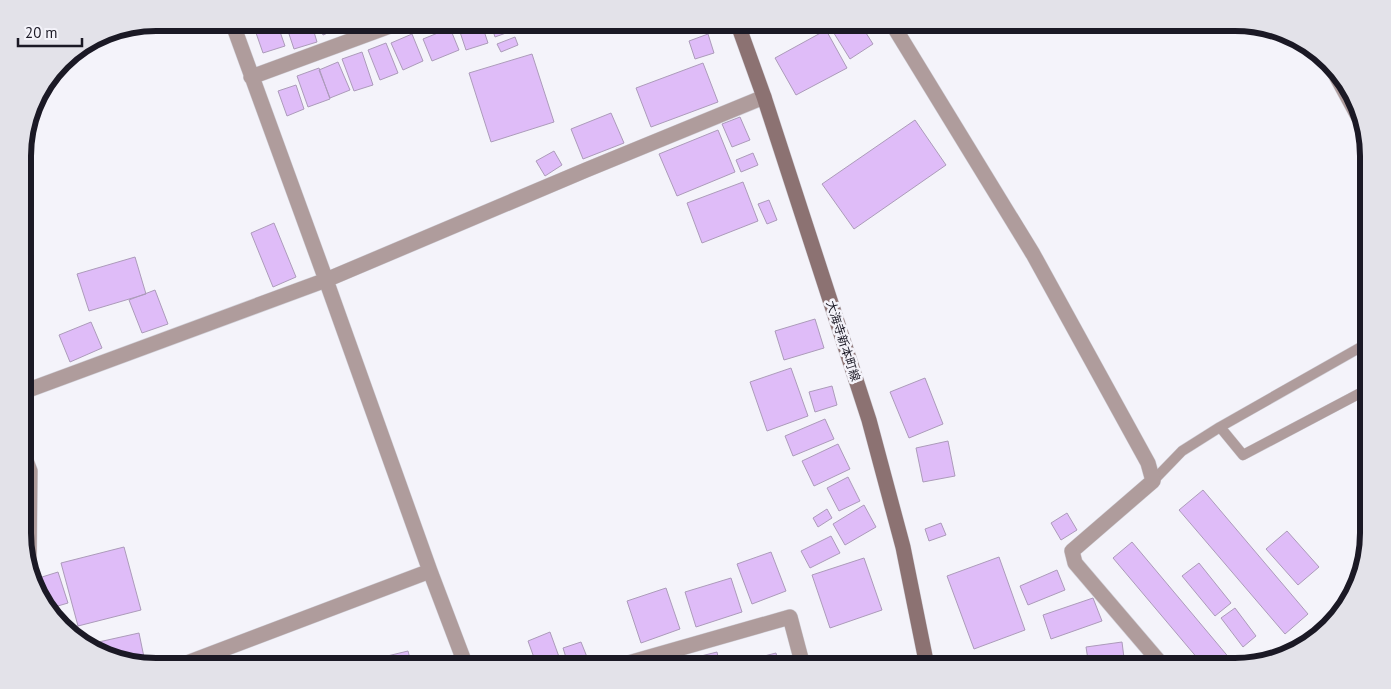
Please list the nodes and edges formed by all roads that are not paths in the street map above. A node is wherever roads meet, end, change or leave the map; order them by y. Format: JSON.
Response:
{"nodes":[{"id":1,"x":740,"y":31,"type":"edge"},
{"id":2,"x":896,"y":31,"type":"edge"},
{"id":3,"x":235,"y":32,"type":"edge"},
{"id":4,"x":375,"y":32,"type":"edge"},
{"id":5,"x":251,"y":77,"type":"junction"},
{"id":6,"x":764,"y":97,"type":"junction"},
{"id":7,"x":326,"y":280,"type":"junction"},
{"id":8,"x":1360,"y":348,"type":"edge"},
{"id":9,"x":31,"y":389,"type":"edge"},
{"id":10,"x":1360,"y":393,"type":"edge"},
{"id":11,"x":1220,"y":427,"type":"junction"},
{"id":12,"x":1153,"y":480,"type":"junction"},
{"id":13,"x":430,"y":571,"type":"junction"},
{"id":14,"x":801,"y":657,"type":"edge"},
{"id":15,"x":925,"y":657,"type":"edge"},
{"id":16,"x":1155,"y":657,"type":"edge"},
{"id":17,"x":200,"y":658,"type":"edge"},
{"id":18,"x":463,"y":658,"type":"edge"},
{"id":19,"x":661,"y":658,"type":"edge"}],
"edges":[{"from":1,"to":6,"type":"main road","name":"大海寺新本町線"},
{"from":2,"to":12,"type":"street"},
{"from":3,"to":5,"type":"street"},
{"from":4,"to":5,"type":"street"},
{"from":5,"to":7,"type":"street"},
{"from":6,"to":7,"type":"street"},
{"from":6,"to":15,"type":"main road","name":"大海寺新本町線"},
{"from":7,"to":9,"type":"street"},
{"from":7,"to":13,"type":"street"},
{"from":8,"to":11,"type":"lane"},
{"from":10,"to":11,"type":"lane"},
{"from":11,"to":12,"type":"lane"},
{"from":12,"to":16,"type":"street"},
{"from":13,"to":17,"type":"street"},
{"from":13,"to":18,"type":"street"},
{"from":14,"to":19,"type":"street"}]}
